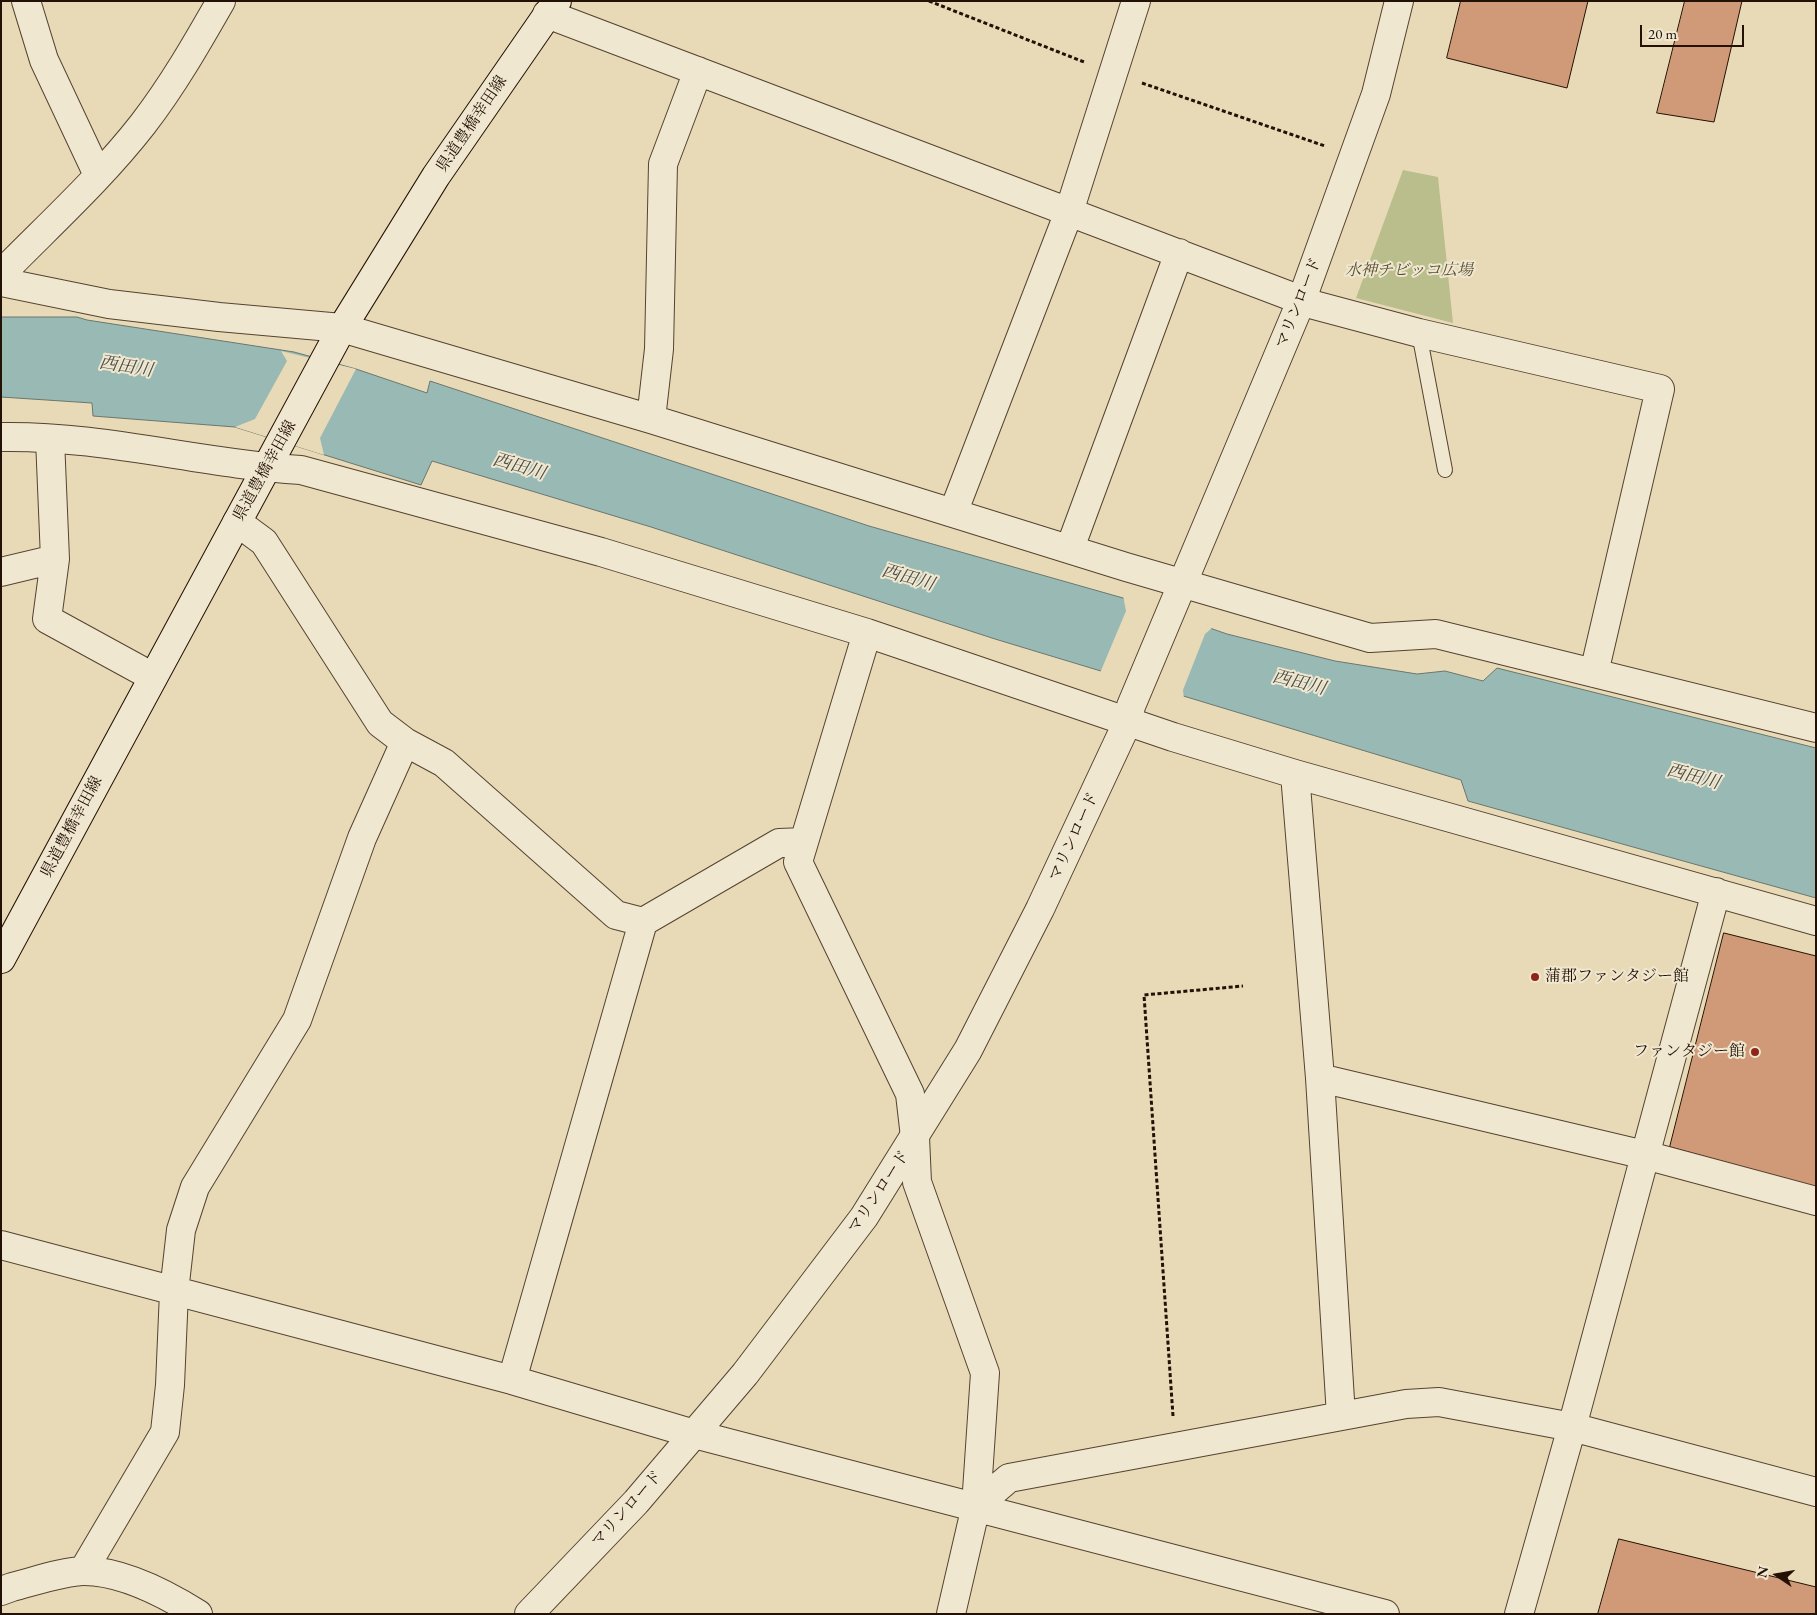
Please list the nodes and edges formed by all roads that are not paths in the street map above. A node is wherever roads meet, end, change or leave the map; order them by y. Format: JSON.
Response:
{"nodes":[{"id":1,"x":26,"y":1,"type":"edge"},
{"id":2,"x":221,"y":1,"type":"edge"},
{"id":3,"x":1136,"y":1,"type":"edge"},
{"id":4,"x":1399,"y":1,"type":"edge"},
{"id":5,"x":552,"y":7,"type":"edge"},
{"id":6,"x":698,"y":71,"type":"junction"},
{"id":7,"x":98,"y":175,"type":"junction"},
{"id":8,"x":1069,"y":212,"type":"junction"},
{"id":9,"x":1180,"y":253,"type":"junction"},
{"id":10,"x":1,"y":274,"type":"edge"},
{"id":11,"x":1,"y":282,"type":"edge"},
{"id":12,"x":1302,"y":299,"type":"junction"},
{"id":13,"x":342,"y":328,"type":"junction"},
{"id":14,"x":1419,"y":333,"type":"junction"},
{"id":15,"x":651,"y":419,"type":"junction"},
{"id":16,"x":1,"y":437,"type":"edge"},
{"id":17,"x":50,"y":439,"type":"junction"},
{"id":18,"x":273,"y":457,"type":"junction"},
{"id":19,"x":1445,"y":470,"type":"dead end"},
{"id":20,"x":953,"y":513,"type":"junction"},
{"id":21,"x":237,"y":522,"type":"junction"},
{"id":22,"x":1070,"y":548,"type":"junction"},
{"id":23,"x":55,"y":559,"type":"junction"},
{"id":24,"x":1,"y":572,"type":"edge"},
{"id":25,"x":1179,"y":589,"type":"junction"},
{"id":26,"x":866,"y":634,"type":"junction"},
{"id":27,"x":1594,"y":673,"type":"junction"},
{"id":28,"x":153,"y":677,"type":"junction"},
{"id":29,"x":1130,"y":713,"type":"junction"},
{"id":30,"x":1816,"y":728,"type":"edge"},
{"id":31,"x":405,"y":742,"type":"junction"},
{"id":32,"x":1295,"y":774,"type":"junction"},
{"id":33,"x":804,"y":842,"type":"junction"},
{"id":34,"x":1716,"y":892,"type":"junction"},
{"id":35,"x":1816,"y":921,"type":"edge"},
{"id":36,"x":644,"y":922,"type":"junction"},
{"id":37,"x":5,"y":944,"type":"edge"},
{"id":38,"x":1320,"y":1078,"type":"junction"},
{"id":39,"x":915,"y":1137,"type":"junction"},
{"id":40,"x":1646,"y":1155,"type":"junction"},
{"id":41,"x":1816,"y":1201,"type":"edge"},
{"id":42,"x":1,"y":1245,"type":"edge"},
{"id":43,"x":174,"y":1292,"type":"junction"},
{"id":44,"x":512,"y":1380,"type":"junction"},
{"id":45,"x":1341,"y":1416,"type":"junction"},
{"id":46,"x":1572,"y":1427,"type":"junction"},
{"id":47,"x":694,"y":1434,"type":"junction"},
{"id":48,"x":1816,"y":1492,"type":"edge"},
{"id":49,"x":976,"y":1506,"type":"junction"},
{"id":50,"x":83,"y":1571,"type":"junction"},
{"id":51,"x":1,"y":1591,"type":"edge"},
{"id":52,"x":198,"y":1614,"type":"edge"},
{"id":53,"x":529,"y":1614,"type":"edge"},
{"id":54,"x":951,"y":1614,"type":"edge"},
{"id":55,"x":1385,"y":1614,"type":"edge"},
{"id":56,"x":1519,"y":1614,"type":"edge"}],
"edges":[{"from":1,"to":7,"type":"street"},
{"from":2,"to":7,"type":"street"},
{"from":3,"to":8,"type":"street"},
{"from":4,"to":12,"type":"street","name":"マリンロード"},
{"from":5,"to":6,"type":"street"},
{"from":5,"to":13,"type":"street","name":"県道豊橋幸田線"},
{"from":6,"to":8,"type":"street"},
{"from":6,"to":15,"type":"street"},
{"from":7,"to":10,"type":"street"},
{"from":8,"to":9,"type":"street"},
{"from":8,"to":20,"type":"street"},
{"from":9,"to":12,"type":"street"},
{"from":9,"to":22,"type":"street"},
{"from":11,"to":13,"type":"street"},
{"from":12,"to":14,"type":"street"},
{"from":12,"to":25,"type":"street","name":"マリンロード"},
{"from":13,"to":15,"type":"street"},
{"from":13,"to":18,"type":"street","name":"県道豊橋幸田線"},
{"from":14,"to":19,"type":"lane"},
{"from":14,"to":27,"type":"street"},
{"from":15,"to":20,"type":"street"},
{"from":16,"to":17,"type":"street"},
{"from":17,"to":18,"type":"street"},
{"from":17,"to":23,"type":"street"},
{"from":18,"to":21,"type":"street","name":"県道豊橋幸田線"},
{"from":18,"to":26,"type":"street"},
{"from":20,"to":22,"type":"street"},
{"from":21,"to":28,"type":"street","name":"県道豊橋幸田線"},
{"from":21,"to":31,"type":"street"},
{"from":22,"to":25,"type":"street"},
{"from":23,"to":24,"type":"street"},
{"from":23,"to":28,"type":"street"},
{"from":25,"to":27,"type":"street"},
{"from":25,"to":29,"type":"street","name":"マリンロード"},
{"from":26,"to":29,"type":"street"},
{"from":26,"to":33,"type":"street"},
{"from":27,"to":30,"type":"street"},
{"from":28,"to":37,"type":"street","name":"県道豊橋幸田線"},
{"from":29,"to":32,"type":"street"},
{"from":29,"to":39,"type":"street","name":"マリンロード"},
{"from":31,"to":36,"type":"street"},
{"from":31,"to":43,"type":"street"},
{"from":32,"to":34,"type":"street"},
{"from":32,"to":38,"type":"street"},
{"from":33,"to":36,"type":"street"},
{"from":33,"to":39,"type":"street"},
{"from":34,"to":35,"type":"street"},
{"from":34,"to":40,"type":"street"},
{"from":36,"to":44,"type":"street"},
{"from":38,"to":40,"type":"street"},
{"from":38,"to":45,"type":"street"},
{"from":39,"to":47,"type":"street","name":"マリンロード"},
{"from":39,"to":49,"type":"street"},
{"from":40,"to":41,"type":"street"},
{"from":40,"to":46,"type":"street"},
{"from":42,"to":43,"type":"street"},
{"from":43,"to":44,"type":"street"},
{"from":43,"to":50,"type":"street"},
{"from":44,"to":47,"type":"street"},
{"from":45,"to":46,"type":"street"},
{"from":45,"to":49,"type":"street"},
{"from":46,"to":48,"type":"street"},
{"from":46,"to":56,"type":"street"},
{"from":47,"to":49,"type":"street"},
{"from":47,"to":53,"type":"street","name":"マリンロード"},
{"from":49,"to":54,"type":"street"},
{"from":49,"to":55,"type":"street"},
{"from":50,"to":51,"type":"street"},
{"from":50,"to":52,"type":"street"}]}
